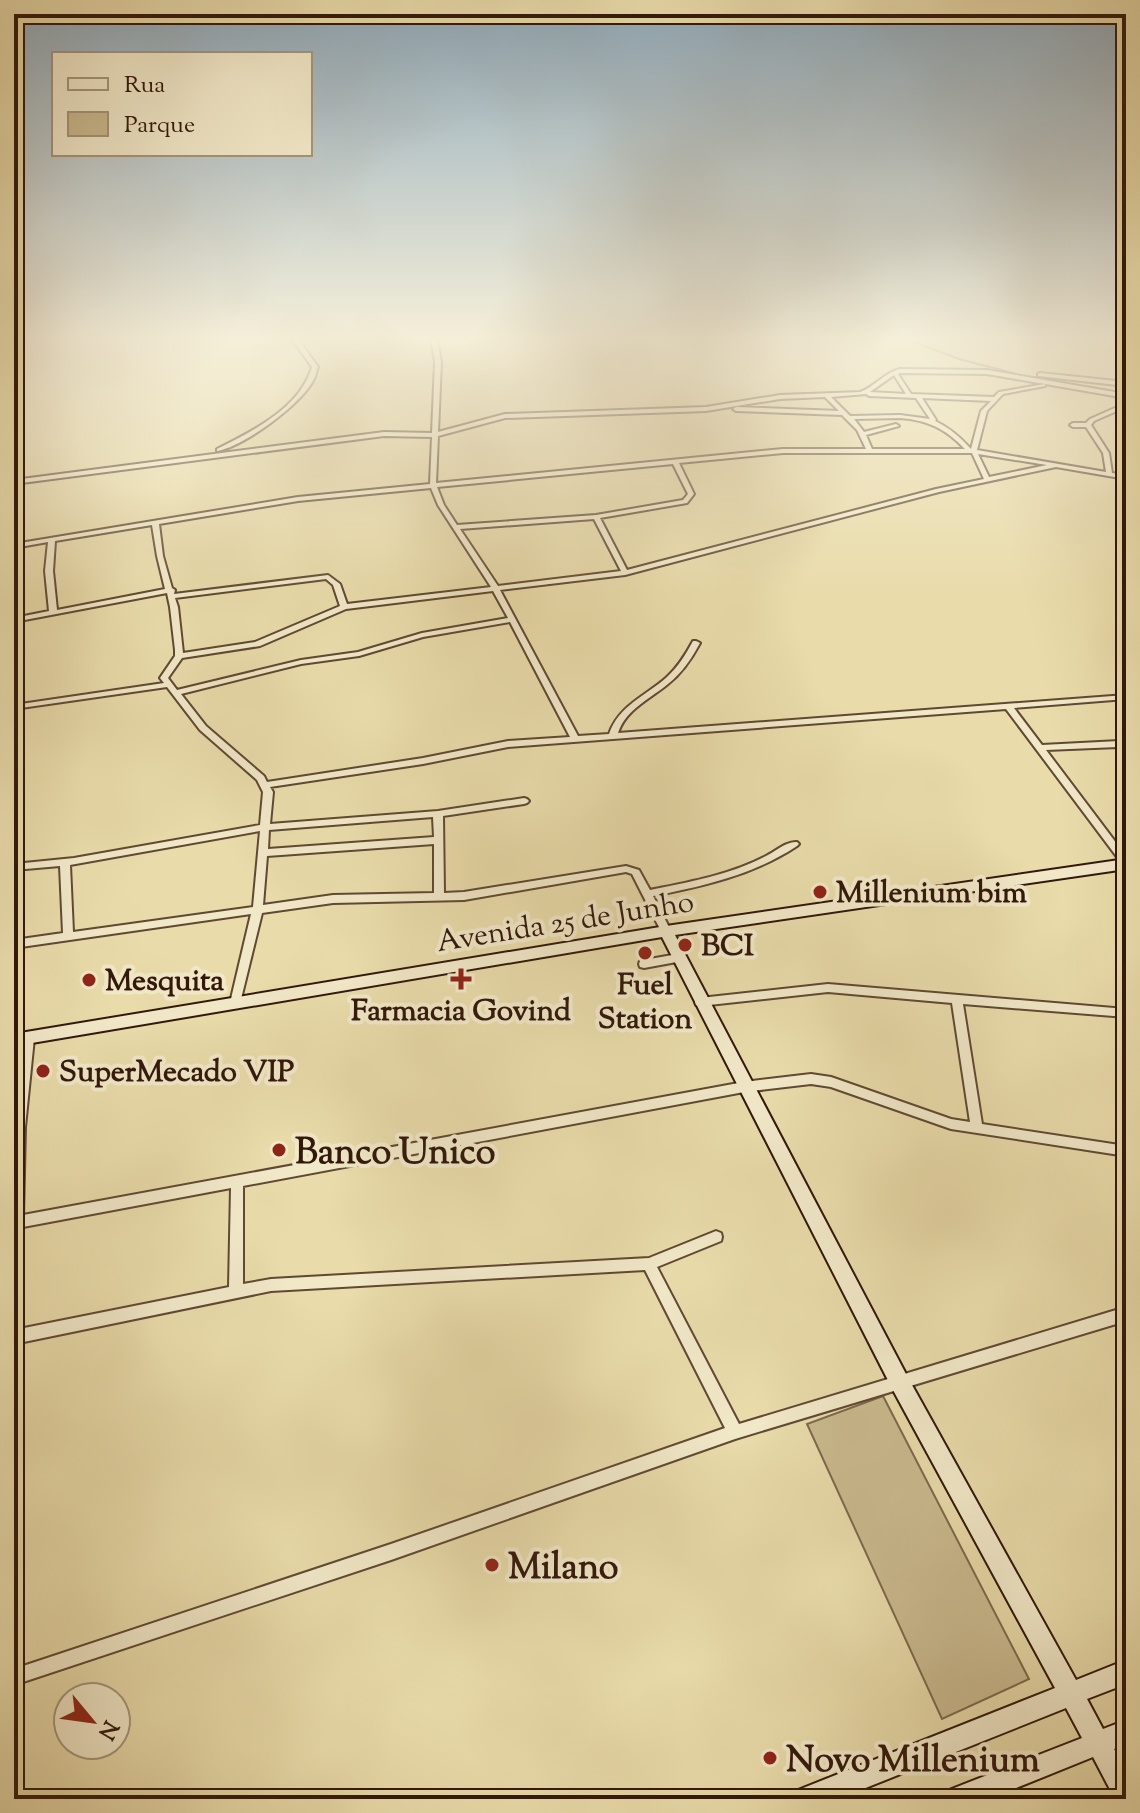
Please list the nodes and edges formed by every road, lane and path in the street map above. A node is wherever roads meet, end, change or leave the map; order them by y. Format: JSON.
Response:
{"nodes":[{"id":1,"x":264,"y":424,"type":"edge"},
{"id":2,"x":435,"y":424,"type":"edge"},
{"id":3,"x":477,"y":424,"type":"edge"},
{"id":4,"x":854,"y":424,"type":"edge"},
{"id":5,"x":940,"y":424,"type":"edge"},
{"id":6,"x":980,"y":424,"type":"edge"},
{"id":7,"x":1073,"y":425,"type":"dead end"},
{"id":8,"x":1088,"y":425,"type":"joint"},
{"id":9,"x":896,"y":426,"type":"dead end"},
{"id":10,"x":863,"y":434,"type":"junction"},
{"id":11,"x":435,"y":435,"type":"junction"},
{"id":12,"x":869,"y":450,"type":"junction"},
{"id":13,"x":972,"y":451,"type":"junction"},
{"id":14,"x":210,"y":455,"type":"junction"},
{"id":15,"x":676,"y":463,"type":"junction"},
{"id":16,"x":1067,"y":465,"type":"junction"},
{"id":17,"x":1109,"y":473,"type":"junction"},
{"id":18,"x":1126,"y":477,"type":"edge"},
{"id":19,"x":987,"y":479,"type":"junction"},
{"id":20,"x":14,"y":482,"type":"edge"},
{"id":21,"x":433,"y":486,"type":"junction"},
{"id":22,"x":596,"y":517,"type":"junction"},
{"id":23,"x":155,"y":523,"type":"junction"},
{"id":24,"x":458,"y":527,"type":"junction"},
{"id":25,"x":52,"y":539,"type":"junction"},
{"id":26,"x":14,"y":546,"type":"edge"},
{"id":27,"x":625,"y":573,"type":"junction"},
{"id":28,"x":497,"y":591,"type":"junction"},
{"id":29,"x":172,"y":593,"type":"junction"},
{"id":30,"x":344,"y":607,"type":"junction"},
{"id":31,"x":53,"y":611,"type":"junction"},
{"id":32,"x":14,"y":620,"type":"edge"},
{"id":33,"x":511,"y":620,"type":"junction"},
{"id":34,"x":696,"y":643,"type":"dead end"},
{"id":35,"x":179,"y":656,"type":"junction"},
{"id":36,"x":167,"y":685,"type":"junction"},
{"id":37,"x":178,"y":692,"type":"junction"},
{"id":38,"x":1126,"y":697,"type":"edge"},
{"id":39,"x":14,"y":707,"type":"edge"},
{"id":40,"x":1009,"y":707,"type":"junction"},
{"id":41,"x":613,"y":735,"type":"junction"},
{"id":42,"x":575,"y":738,"type":"junction"},
{"id":43,"x":1126,"y":747,"type":"edge"},
{"id":44,"x":1040,"y":748,"type":"junction"},
{"id":45,"x":266,"y":785,"type":"junction"},
{"id":46,"x":524,"y":801,"type":"dead end"},
{"id":47,"x":438,"y":814,"type":"junction"},
{"id":48,"x":267,"y":827,"type":"junction"},
{"id":49,"x":438,"y":840,"type":"junction"},
{"id":50,"x":794,"y":844,"type":"dead end"},
{"id":51,"x":264,"y":853,"type":"junction"},
{"id":52,"x":65,"y":862,"type":"junction"},
{"id":53,"x":1126,"y":864,"type":"edge"},
{"id":54,"x":14,"y":867,"type":"edge"},
{"id":55,"x":647,"y":894,"type":"junction"},
{"id":56,"x":439,"y":897,"type":"junction"},
{"id":57,"x":258,"y":907,"type":"junction"},
{"id":58,"x":666,"y":931,"type":"junction"},
{"id":59,"x":68,"y":937,"type":"junction"},
{"id":60,"x":14,"y":944,"type":"edge"},
{"id":61,"x":678,"y":958,"type":"junction"},
{"id":62,"x":644,"y":964,"type":"dead end"},
{"id":63,"x":957,"y":1000,"type":"junction"},
{"id":64,"x":700,"y":1002,"type":"junction"},
{"id":65,"x":235,"y":1003,"type":"junction"},
{"id":66,"x":1126,"y":1013,"type":"edge"},
{"id":67,"x":21,"y":1039,"type":"edge"},
{"id":68,"x":744,"y":1087,"type":"junction"},
{"id":69,"x":977,"y":1129,"type":"junction"},
{"id":70,"x":1126,"y":1151,"type":"edge"},
{"id":71,"x":237,"y":1181,"type":"junction"},
{"id":72,"x":15,"y":1223,"type":"edge"},
{"id":73,"x":716,"y":1237,"type":"dead end"},
{"id":74,"x":649,"y":1264,"type":"junction"},
{"id":75,"x":236,"y":1292,"type":"junction"},
{"id":76,"x":14,"y":1311,"type":"edge"},
{"id":77,"x":1126,"y":1314,"type":"edge"},
{"id":78,"x":14,"y":1337,"type":"edge"},
{"id":79,"x":900,"y":1383,"type":"junction"},
{"id":80,"x":735,"y":1432,"type":"junction"},
{"id":81,"x":1126,"y":1672,"type":"edge"},
{"id":82,"x":14,"y":1677,"type":"edge"},
{"id":83,"x":1073,"y":1695,"type":"junction"},
{"id":84,"x":1126,"y":1732,"type":"edge"},
{"id":85,"x":1098,"y":1742,"type":"junction"},
{"id":86,"x":1126,"y":1794,"type":"edge"},
{"id":87,"x":807,"y":1799,"type":"edge"},
{"id":88,"x":958,"y":1799,"type":"edge"}],
"edges":[{"from":1,"to":14,"type":"street"},
{"from":2,"to":11,"type":"street"},
{"from":3,"to":11,"type":"street"},
{"from":4,"to":10,"type":"street"},
{"from":5,"to":13,"type":"street"},
{"from":6,"to":13,"type":"street"},
{"from":7,"to":8,"type":"street"},
{"from":8,"to":17,"type":"street"},
{"from":9,"to":10,"type":"street"},
{"from":10,"to":12,"type":"street"},
{"from":11,"to":14,"type":"street"},
{"from":11,"to":21,"type":"street"},
{"from":12,"to":13,"type":"street"},
{"from":12,"to":15,"type":"street"},
{"from":13,"to":16,"type":"street"},
{"from":13,"to":19,"type":"street"},
{"from":14,"to":20,"type":"street"},
{"from":15,"to":21,"type":"street"},
{"from":15,"to":22,"type":"street"},
{"from":16,"to":17,"type":"street"},
{"from":16,"to":19,"type":"street"},
{"from":17,"to":18,"type":"street"},
{"from":19,"to":27,"type":"street"},
{"from":21,"to":23,"type":"street"},
{"from":21,"to":24,"type":"street"},
{"from":22,"to":24,"type":"street"},
{"from":22,"to":27,"type":"street"},
{"from":23,"to":25,"type":"street"},
{"from":23,"to":29,"type":"street"},
{"from":24,"to":28,"type":"street"},
{"from":25,"to":26,"type":"street"},
{"from":25,"to":31,"type":"street"},
{"from":27,"to":28,"type":"street"},
{"from":28,"to":30,"type":"street"},
{"from":28,"to":33,"type":"street"},
{"from":29,"to":30,"type":"street"},
{"from":29,"to":31,"type":"street"},
{"from":29,"to":35,"type":"street"},
{"from":30,"to":35,"type":"street"},
{"from":31,"to":32,"type":"street"},
{"from":33,"to":37,"type":"street"},
{"from":33,"to":42,"type":"street"},
{"from":34,"to":41,"type":"street"},
{"from":35,"to":36,"type":"street"},
{"from":36,"to":37,"type":"street"},
{"from":36,"to":39,"type":"street"},
{"from":37,"to":45,"type":"street"},
{"from":38,"to":40,"type":"street"},
{"from":40,"to":41,"type":"street"},
{"from":40,"to":44,"type":"street"},
{"from":41,"to":42,"type":"street"},
{"from":42,"to":45,"type":"street"},
{"from":43,"to":44,"type":"street"},
{"from":44,"to":53,"type":"street"},
{"from":45,"to":48,"type":"street"},
{"from":46,"to":47,"type":"street"},
{"from":47,"to":48,"type":"street"},
{"from":47,"to":49,"type":"street"},
{"from":48,"to":51,"type":"street"},
{"from":48,"to":52,"type":"street"},
{"from":49,"to":51,"type":"street"},
{"from":49,"to":56,"type":"street"},
{"from":50,"to":55,"type":"street"},
{"from":51,"to":57,"type":"street"},
{"from":52,"to":54,"type":"street"},
{"from":52,"to":59,"type":"street"},
{"from":53,"to":58,"type":"street","name":"Avenida 25 de Junho"},
{"from":55,"to":56,"type":"street"},
{"from":55,"to":58,"type":"street"},
{"from":56,"to":57,"type":"street"},
{"from":57,"to":59,"type":"street"},
{"from":57,"to":65,"type":"street"},
{"from":58,"to":61,"type":"street"},
{"from":58,"to":65,"type":"street","name":"Avenida 25 de Junho"},
{"from":59,"to":60,"type":"street"},
{"from":61,"to":62,"type":"street"},
{"from":61,"to":64,"type":"street"},
{"from":63,"to":64,"type":"street"},
{"from":63,"to":66,"type":"street"},
{"from":63,"to":69,"type":"street"},
{"from":64,"to":68,"type":"street"},
{"from":65,"to":67,"type":"street","name":"Avenida 25 de Junho"},
{"from":67,"to":72,"type":"street"},
{"from":68,"to":69,"type":"street"},
{"from":68,"to":71,"type":"street"},
{"from":68,"to":79,"type":"street"},
{"from":69,"to":70,"type":"street"},
{"from":71,"to":72,"type":"street"},
{"from":71,"to":75,"type":"street"},
{"from":72,"to":76,"type":"street"},
{"from":73,"to":74,"type":"street"},
{"from":74,"to":75,"type":"street"},
{"from":74,"to":80,"type":"street"},
{"from":75,"to":78,"type":"street"},
{"from":77,"to":79,"type":"street"},
{"from":79,"to":80,"type":"street"},
{"from":79,"to":83,"type":"street"},
{"from":80,"to":82,"type":"street"},
{"from":81,"to":83,"type":"street"},
{"from":83,"to":85,"type":"street"},
{"from":83,"to":87,"type":"street"},
{"from":84,"to":85,"type":"street"},
{"from":85,"to":86,"type":"street"},
{"from":85,"to":88,"type":"street"}]}
